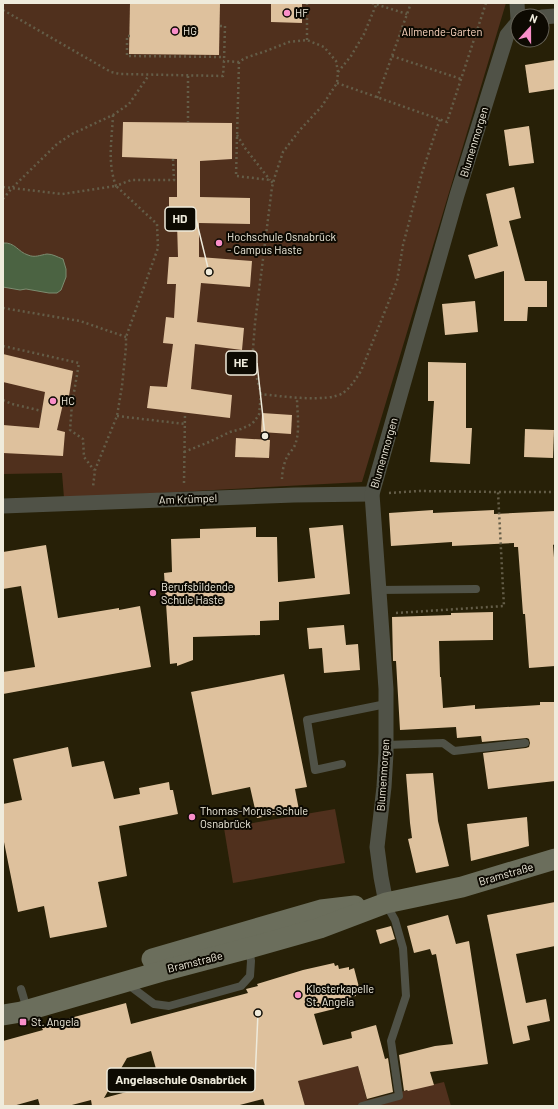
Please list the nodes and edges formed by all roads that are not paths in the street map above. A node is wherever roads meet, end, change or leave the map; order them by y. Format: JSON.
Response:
{"nodes":[{"id":1,"x":510,"y":32,"type":"edge"},
{"id":2,"x":372,"y":494,"type":"junction"},
{"id":3,"x":3,"y":506,"type":"edge"},
{"id":4,"x":476,"y":589,"type":"dead end"},
{"id":5,"x":378,"y":590,"type":"junction"},
{"id":6,"x":386,"y":704,"type":"junction"},
{"id":7,"x":525,"y":743,"type":"dead end"},
{"id":8,"x":386,"y":745,"type":"junction"},
{"id":9,"x":342,"y":764,"type":"dead end"},
{"id":10,"x":555,"y":859,"type":"edge"},
{"id":11,"x":386,"y":903,"type":"junction"},
{"id":12,"x":247,"y":940,"type":"junction"},
{"id":13,"x":124,"y":982,"type":"junction"},
{"id":14,"x":24,"y":999,"type":"junction"},
{"id":15,"x":3,"y":1010,"type":"edge"},
{"id":16,"x":3,"y":1015,"type":"edge"},
{"id":17,"x":362,"y":1106,"type":"edge"}],
"edges":[{"from":1,"to":2,"type":"street","name":"Blumenmorgen"},
{"from":2,"to":3,"type":"street","name":"Am Krümpel"},
{"from":2,"to":5,"type":"street","name":"Blumenmorgen"},
{"from":4,"to":5,"type":"lane"},
{"from":5,"to":6,"type":"street","name":"Blumenmorgen"},
{"from":6,"to":8,"type":"street","name":"Blumenmorgen"},
{"from":6,"to":9,"type":"lane"},
{"from":7,"to":8,"type":"lane"},
{"from":8,"to":11,"type":"street","name":"Blumenmorgen"},
{"from":10,"to":11,"type":"street","name":"Bramstraße"},
{"from":11,"to":12,"type":"street","name":"Bramstraße"},
{"from":11,"to":17,"type":"lane"},
{"from":12,"to":13,"type":"street","name":"Bramstraße"},
{"from":12,"to":13,"type":"lane"},
{"from":12,"to":14,"type":"street","name":"Bramstraße"},
{"from":13,"to":14,"type":"street","name":"Bramstraße"},
{"from":14,"to":15,"type":"street","name":"Bramstraße"},
{"from":14,"to":16,"type":"street","name":"Bramstraße"}]}
